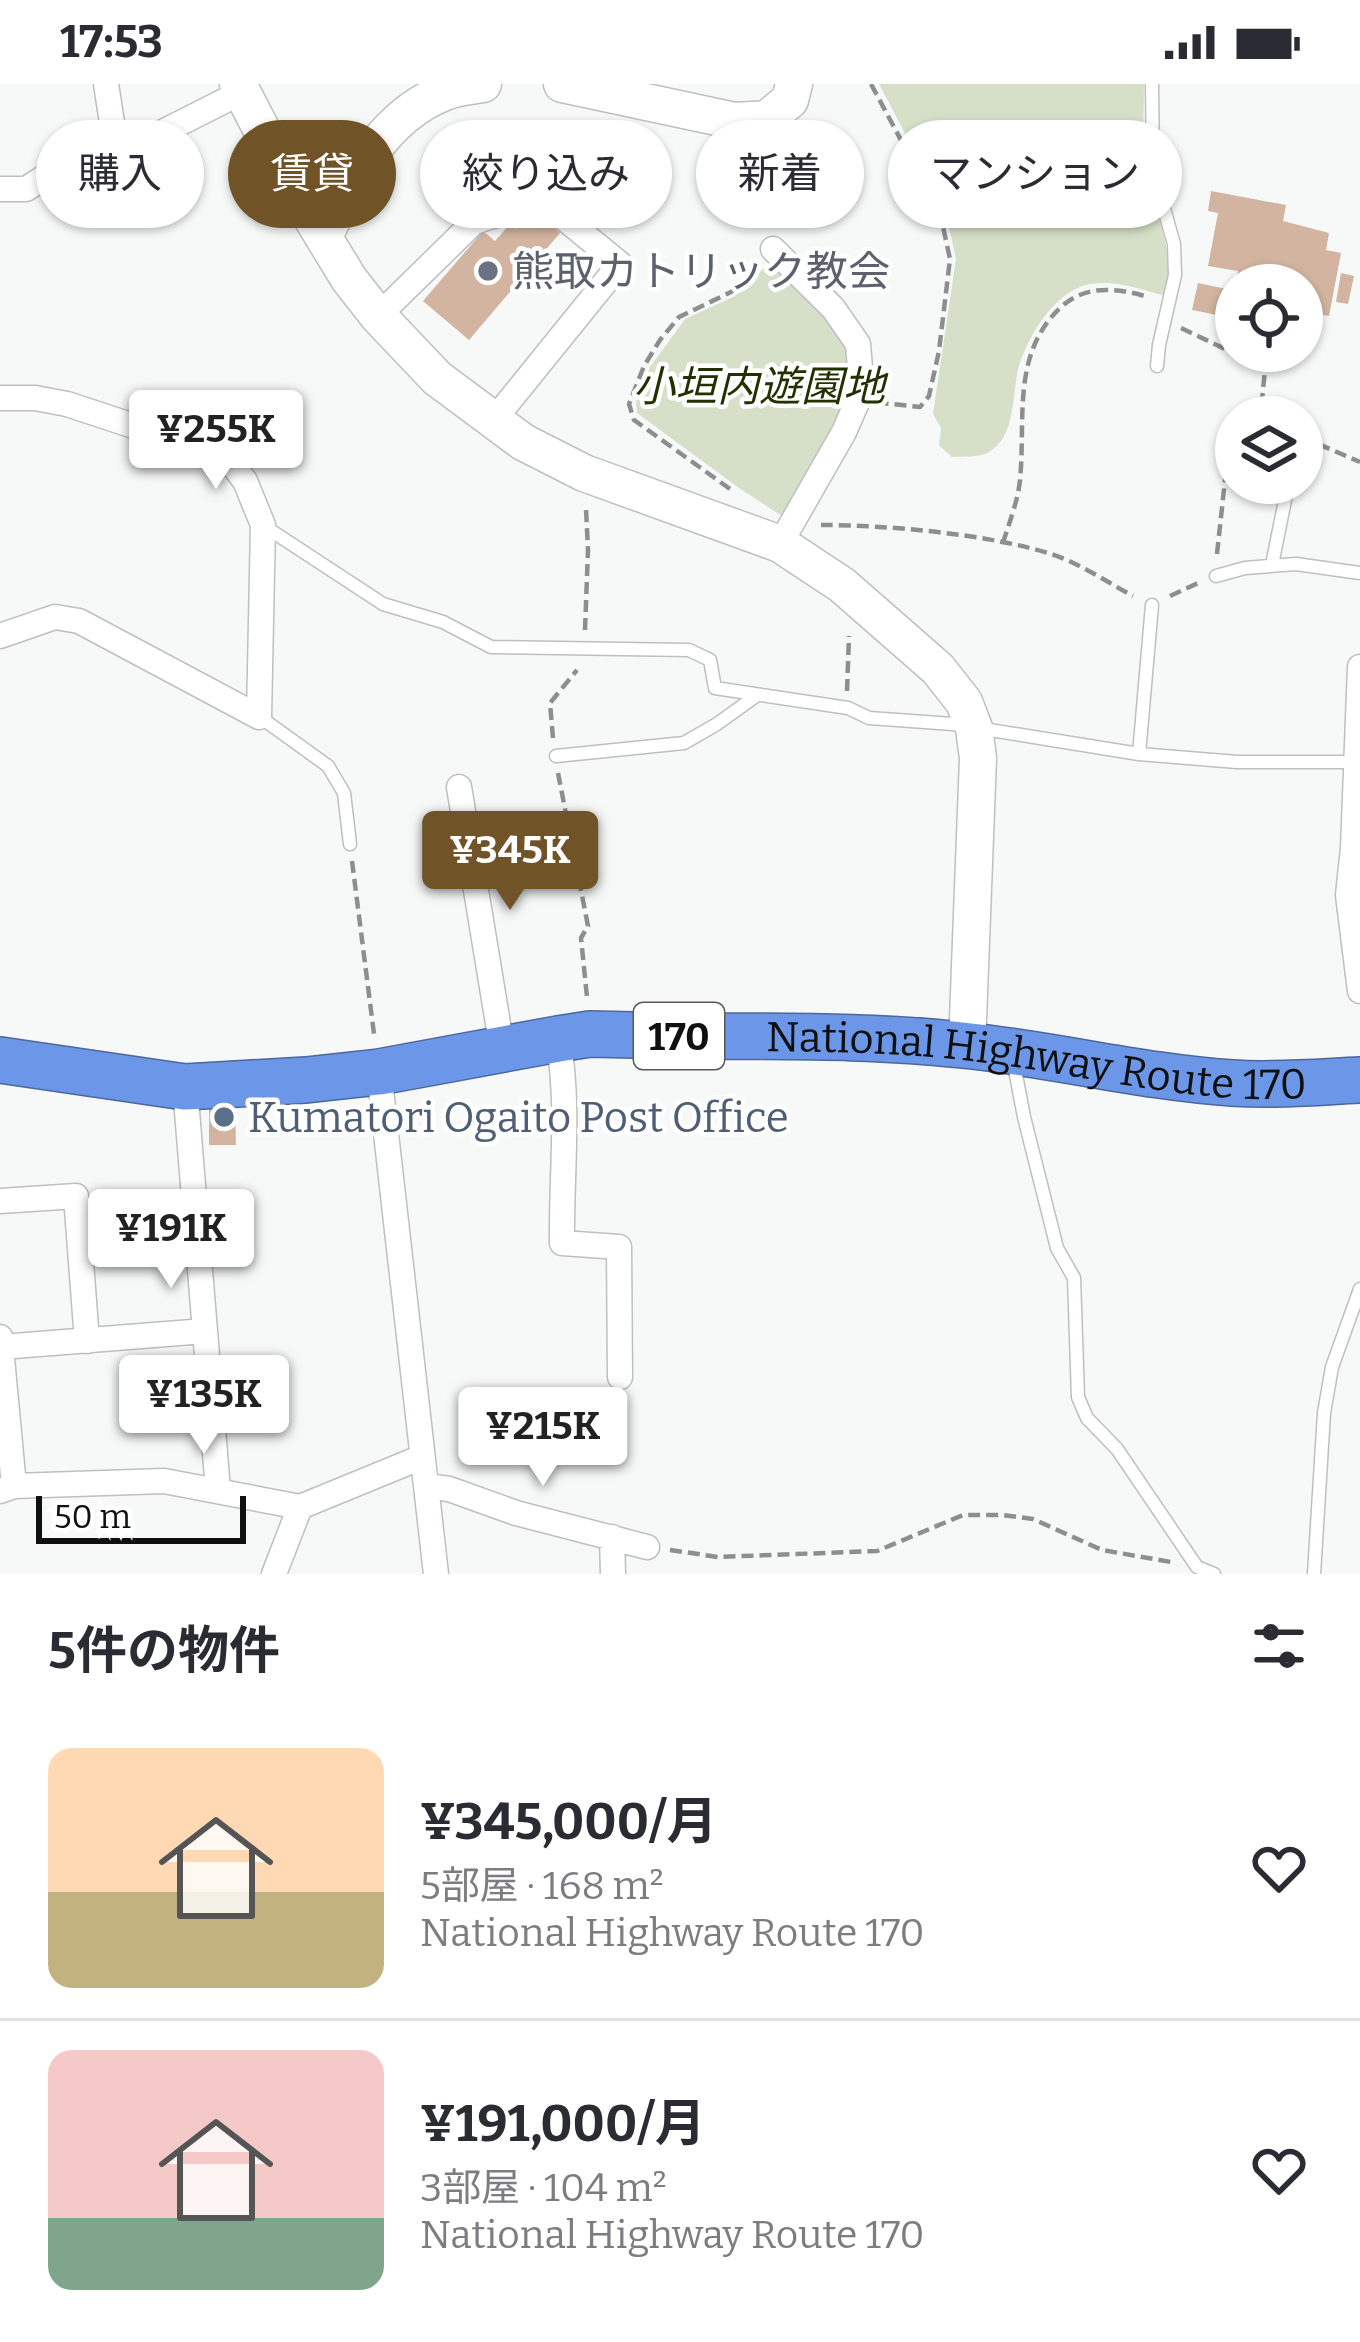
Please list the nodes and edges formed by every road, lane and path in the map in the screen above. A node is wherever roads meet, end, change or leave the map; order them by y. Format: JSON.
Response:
{"nodes":[{"id":1,"x":106,"y":84,"type":"edge"},
{"id":2,"x":483,"y":84,"type":"edge"},
{"id":3,"x":562,"y":84,"type":"edge"},
{"id":4,"x":794,"y":84,"type":"edge"},
{"id":5,"x":871,"y":84,"type":"edge"},
{"id":6,"x":1152,"y":84,"type":"edge"},
{"id":7,"x":240,"y":88,"type":"edge"},
{"id":8,"x":112,"y":120,"type":"edge"},
{"id":9,"x":181,"y":120,"type":"edge"},
{"id":10,"x":36,"y":183,"type":"edge"},
{"id":11,"x":0,"y":189,"type":"edge"},
{"id":12,"x":324,"y":237,"type":"junction"},
{"id":13,"x":772,"y":249,"type":"joint"},
{"id":14,"x":1167,"y":312,"type":"junction"},
{"id":15,"x":377,"y":316,"type":"junction"},
{"id":16,"x":1157,"y":366,"type":"dead end"},
{"id":17,"x":1263,"y":396,"type":"edge"},
{"id":18,"x":0,"y":398,"type":"edge"},
{"id":19,"x":858,"y":400,"type":"junction"},
{"id":20,"x":494,"y":421,"type":"junction"},
{"id":21,"x":1323,"y":446,"type":"edge"},
{"id":22,"x":1360,"y":462,"type":"edge"},
{"id":23,"x":738,"y":495,"type":"dead end"},
{"id":24,"x":1222,"y":504,"type":"edge"},
{"id":25,"x":1284,"y":504,"type":"edge"},
{"id":26,"x":263,"y":525,"type":"junction"},
{"id":27,"x":784,"y":535,"type":"junction"},
{"id":28,"x":1004,"y":543,"type":"junction"},
{"id":29,"x":1272,"y":565,"type":"junction"},
{"id":30,"x":1360,"y":573,"type":"edge"},
{"id":31,"x":1216,"y":576,"type":"junction"},
{"id":32,"x":850,"y":592,"type":"junction"},
{"id":33,"x":1152,"y":605,"type":"junction"},
{"id":34,"x":0,"y":636,"type":"edge"},
{"id":35,"x":1360,"y":667,"type":"edge"},
{"id":36,"x":757,"y":695,"type":"junction"},
{"id":37,"x":842,"y":707,"type":"junction"},
{"id":38,"x":259,"y":717,"type":"junction"},
{"id":39,"x":974,"y":728,"type":"junction"},
{"id":40,"x":1138,"y":754,"type":"junction"},
{"id":41,"x":556,"y":756,"type":"dead end"},
{"id":42,"x":1356,"y":762,"type":"junction"},
{"id":43,"x":459,"y":788,"type":"dead end"},
{"id":44,"x":1357,"y":825,"type":"edge"},
{"id":45,"x":350,"y":844,"type":"joint"},
{"id":46,"x":1360,"y":991,"type":"edge"},
{"id":47,"x":558,"y":1039,"type":"junction"},
{"id":48,"x":967,"y":1045,"type":"junction"},
{"id":49,"x":502,"y":1048,"type":"junction"},
{"id":50,"x":1012,"y":1052,"type":"junction"},
{"id":51,"x":0,"y":1060,"type":"edge"},
{"id":52,"x":379,"y":1072,"type":"junction"},
{"id":53,"x":1360,"y":1079,"type":"edge"},
{"id":54,"x":185,"y":1087,"type":"junction"},
{"id":55,"x":0,"y":1201,"type":"edge"},
{"id":56,"x":1360,"y":1289,"type":"edge"},
{"id":57,"x":205,"y":1331,"type":"junction"},
{"id":58,"x":0,"y":1336,"type":"edge"},
{"id":59,"x":87,"y":1340,"type":"junction"},
{"id":60,"x":1,"y":1348,"type":"edge"},
{"id":61,"x":620,"y":1377,"type":"dead end"},
{"id":62,"x":422,"y":1457,"type":"junction"},
{"id":63,"x":428,"y":1486,"type":"junction"},
{"id":64,"x":7,"y":1488,"type":"edge"},
{"id":65,"x":218,"y":1490,"type":"junction"},
{"id":66,"x":300,"y":1507,"type":"junction"},
{"id":67,"x":612,"y":1537,"type":"junction"},
{"id":68,"x":647,"y":1547,"type":"joint"},
{"id":69,"x":1197,"y":1567,"type":"junction"},
{"id":70,"x":274,"y":1574,"type":"edge"},
{"id":71,"x":436,"y":1574,"type":"edge"},
{"id":72,"x":613,"y":1574,"type":"edge"},
{"id":73,"x":1214,"y":1574,"type":"edge"},
{"id":74,"x":1314,"y":1574,"type":"edge"}],
"edges":[{"from":1,"to":8,"type":"street"},
{"from":2,"to":12,"type":"street"},
{"from":3,"to":4,"type":"street"},
{"from":5,"to":19,"type":"path"},
{"from":6,"to":14,"type":"lane"},
{"from":7,"to":9,"type":"street"},
{"from":7,"to":12,"type":"street"},
{"from":10,"to":11,"type":"street"},
{"from":12,"to":15,"type":"street"},
{"from":13,"to":19,"type":"street"},
{"from":13,"to":23,"type":"path"},
{"from":14,"to":16,"type":"lane"},
{"from":14,"to":17,"type":"path"},
{"from":14,"to":28,"type":"path"},
{"from":15,"to":20,"type":"street"},
{"from":15,"to":20,"type":"street"},
{"from":18,"to":26,"type":"street"},
{"from":19,"to":27,"type":"street"},
{"from":20,"to":27,"type":"street"},
{"from":21,"to":22,"type":"path"},
{"from":24,"to":31,"type":"path"},
{"from":25,"to":29,"type":"lane"},
{"from":26,"to":36,"type":"lane"},
{"from":26,"to":38,"type":"street"},
{"from":27,"to":28,"type":"path"},
{"from":27,"to":32,"type":"street"},
{"from":28,"to":33,"type":"path"},
{"from":29,"to":30,"type":"lane"},
{"from":29,"to":31,"type":"lane"},
{"from":31,"to":33,"type":"path"},
{"from":32,"to":37,"type":"path"},
{"from":32,"to":39,"type":"street"},
{"from":33,"to":40,"type":"lane"},
{"from":34,"to":38,"type":"street"},
{"from":35,"to":42,"type":"street"},
{"from":36,"to":37,"type":"lane"},
{"from":36,"to":41,"type":"lane"},
{"from":37,"to":39,"type":"lane"},
{"from":38,"to":45,"type":"lane"},
{"from":39,"to":40,"type":"lane"},
{"from":39,"to":48,"type":"street"},
{"from":40,"to":42,"type":"lane"},
{"from":42,"to":44,"type":"street"},
{"from":43,"to":49,"type":"street"},
{"from":44,"to":46,"type":"street"},
{"from":45,"to":52,"type":"path"},
{"from":47,"to":48,"type":"highway","name":"National Highway Route 170","number":"170"},
{"from":47,"to":49,"type":"highway","name":"National Highway Route 170","number":"170"},
{"from":47,"to":61,"type":"street"},
{"from":48,"to":50,"type":"highway","name":"National Highway Route 170","number":"170"},
{"from":49,"to":52,"type":"highway","name":"National Highway Route 170","number":"170"},
{"from":50,"to":53,"type":"highway","name":"National Highway Route 170","number":"170"},
{"from":50,"to":69,"type":"lane"},
{"from":51,"to":54,"type":"highway","name":"National Highway Route 170","number":"170"},
{"from":52,"to":54,"type":"highway","name":"National Highway Route 170","number":"170"},
{"from":52,"to":62,"type":"street"},
{"from":54,"to":57,"type":"street"},
{"from":55,"to":59,"type":"street"},
{"from":56,"to":74,"type":"lane"},
{"from":57,"to":59,"type":"street"},
{"from":57,"to":65,"type":"street"},
{"from":58,"to":60,"type":"street"},
{"from":59,"to":60,"type":"street"},
{"from":60,"to":64,"type":"street"},
{"from":62,"to":63,"type":"street"},
{"from":62,"to":66,"type":"street"},
{"from":63,"to":67,"type":"street"},
{"from":63,"to":71,"type":"street"},
{"from":64,"to":65,"type":"street"},
{"from":65,"to":66,"type":"street"},
{"from":66,"to":70,"type":"street"},
{"from":67,"to":68,"type":"street"},
{"from":67,"to":72,"type":"street"},
{"from":68,"to":69,"type":"path"},
{"from":69,"to":73,"type":"lane"}]}
